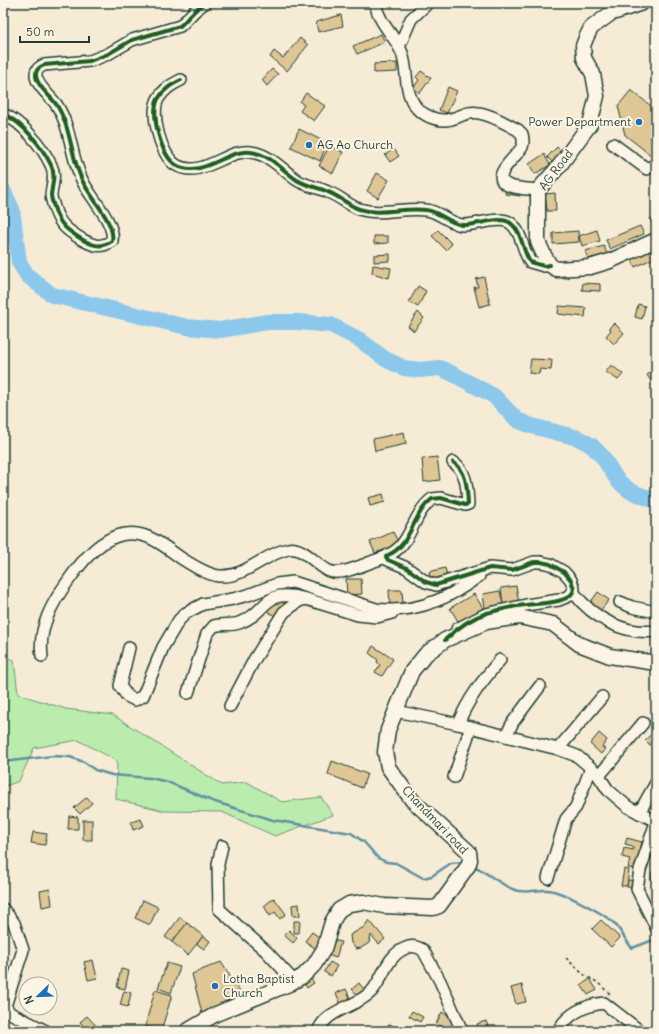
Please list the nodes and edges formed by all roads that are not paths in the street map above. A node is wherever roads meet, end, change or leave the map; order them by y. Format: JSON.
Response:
{"nodes":[{"id":1,"x":205,"y":3,"type":"edge"},
{"id":2,"x":375,"y":3,"type":"edge"},
{"id":3,"x":428,"y":3,"type":"edge"},
{"id":4,"x":642,"y":3,"type":"edge"},
{"id":5,"x":398,"y":47,"type":"junction"},
{"id":6,"x":181,"y":80,"type":"dead end"},
{"id":7,"x":3,"y":114,"type":"edge"},
{"id":8,"x":613,"y":144,"type":"dead end"},
{"id":9,"x":656,"y":164,"type":"edge"},
{"id":10,"x":538,"y":190,"type":"junction"},
{"id":11,"x":656,"y":240,"type":"edge"},
{"id":12,"x":550,"y":265,"type":"junction"},
{"id":13,"x":453,"y":462,"type":"dead end"},
{"id":14,"x":387,"y":557,"type":"junction"},
{"id":15,"x":486,"y":570,"type":"junction"},
{"id":16,"x":574,"y":592,"type":"junction"},
{"id":17,"x":306,"y":599,"type":"junction"},
{"id":18,"x":620,"y":602,"type":"dead end"},
{"id":19,"x":408,"y":609,"type":"junction"},
{"id":20,"x":656,"y":612,"type":"edge"},
{"id":21,"x":656,"y":630,"type":"edge"},
{"id":22,"x":444,"y":640,"type":"junction"},
{"id":23,"x":129,"y":648,"type":"dead end"},
{"id":24,"x":42,"y":656,"type":"dead end"},
{"id":25,"x":500,"y":660,"type":"dead end"},
{"id":26,"x":656,"y":663,"type":"edge"},
{"id":27,"x":540,"y":686,"type":"dead end"},
{"id":28,"x":188,"y":693,"type":"dead end"},
{"id":29,"x":602,"y":697,"type":"dead end"},
{"id":30,"x":230,"y":706,"type":"dead end"},
{"id":31,"x":396,"y":711,"type":"junction"},
{"id":32,"x":643,"y":723,"type":"dead end"},
{"id":33,"x":458,"y":724,"type":"junction"},
{"id":34,"x":471,"y":727,"type":"junction"},
{"id":35,"x":506,"y":736,"type":"junction"},
{"id":36,"x":558,"y":749,"type":"junction"},
{"id":37,"x":595,"y":772,"type":"junction"},
{"id":38,"x":454,"y":777,"type":"dead end"},
{"id":39,"x":656,"y":783,"type":"edge"},
{"id":40,"x":640,"y":813,"type":"junction"},
{"id":41,"x":656,"y":822,"type":"edge"},
{"id":42,"x":222,"y":846,"type":"dead end"},
{"id":43,"x":548,"y":878,"type":"dead end"},
{"id":44,"x":3,"y":909,"type":"edge"},
{"id":45,"x":656,"y":927,"type":"edge"},
{"id":46,"x":294,"y":981,"type":"junction"},
{"id":47,"x":46,"y":1031,"type":"edge"},
{"id":48,"x":187,"y":1031,"type":"edge"},
{"id":49,"x":318,"y":1031,"type":"edge"},
{"id":50,"x":462,"y":1031,"type":"edge"},
{"id":51,"x":558,"y":1031,"type":"edge"},
{"id":52,"x":640,"y":1031,"type":"edge"}],
"edges":[{"from":1,"to":7,"type":"street"},
{"from":2,"to":5,"type":"street"},
{"from":3,"to":5,"type":"street"},
{"from":4,"to":10,"type":"main road","name":"AG Road"},
{"from":5,"to":10,"type":"street"},
{"from":6,"to":12,"type":"street"},
{"from":8,"to":9,"type":"street"},
{"from":10,"to":12,"type":"main road","name":"AG Road"},
{"from":11,"to":12,"type":"main road"},
{"from":13,"to":14,"type":"street"},
{"from":14,"to":15,"type":"street"},
{"from":14,"to":24,"type":"street"},
{"from":15,"to":16,"type":"street"},
{"from":15,"to":19,"type":"street"},
{"from":16,"to":21,"type":"street"},
{"from":16,"to":22,"type":"street"},
{"from":17,"to":19,"type":"street"},
{"from":17,"to":28,"type":"street"},
{"from":17,"to":30,"type":"street"},
{"from":18,"to":20,"type":"street"},
{"from":19,"to":23,"type":"street"},
{"from":22,"to":26,"type":"main road","name":"Chandmari road"},
{"from":22,"to":31,"type":"main road","name":"Chandmari road"},
{"from":25,"to":33,"type":"street"},
{"from":27,"to":35,"type":"street"},
{"from":29,"to":36,"type":"street"},
{"from":31,"to":33,"type":"street"},
{"from":31,"to":46,"type":"main road","name":"Chandmari road"},
{"from":32,"to":37,"type":"street"},
{"from":33,"to":34,"type":"street"},
{"from":34,"to":35,"type":"street"},
{"from":34,"to":38,"type":"street"},
{"from":35,"to":36,"type":"street"},
{"from":36,"to":37,"type":"street"},
{"from":37,"to":40,"type":"street"},
{"from":37,"to":43,"type":"street"},
{"from":39,"to":40,"type":"street"},
{"from":40,"to":41,"type":"street"},
{"from":41,"to":45,"type":"street"},
{"from":42,"to":46,"type":"street"},
{"from":44,"to":47,"type":"street"},
{"from":46,"to":48,"type":"main road","name":"Chandmari road"},
{"from":49,"to":50,"type":"street"},
{"from":51,"to":52,"type":"street"}]}
